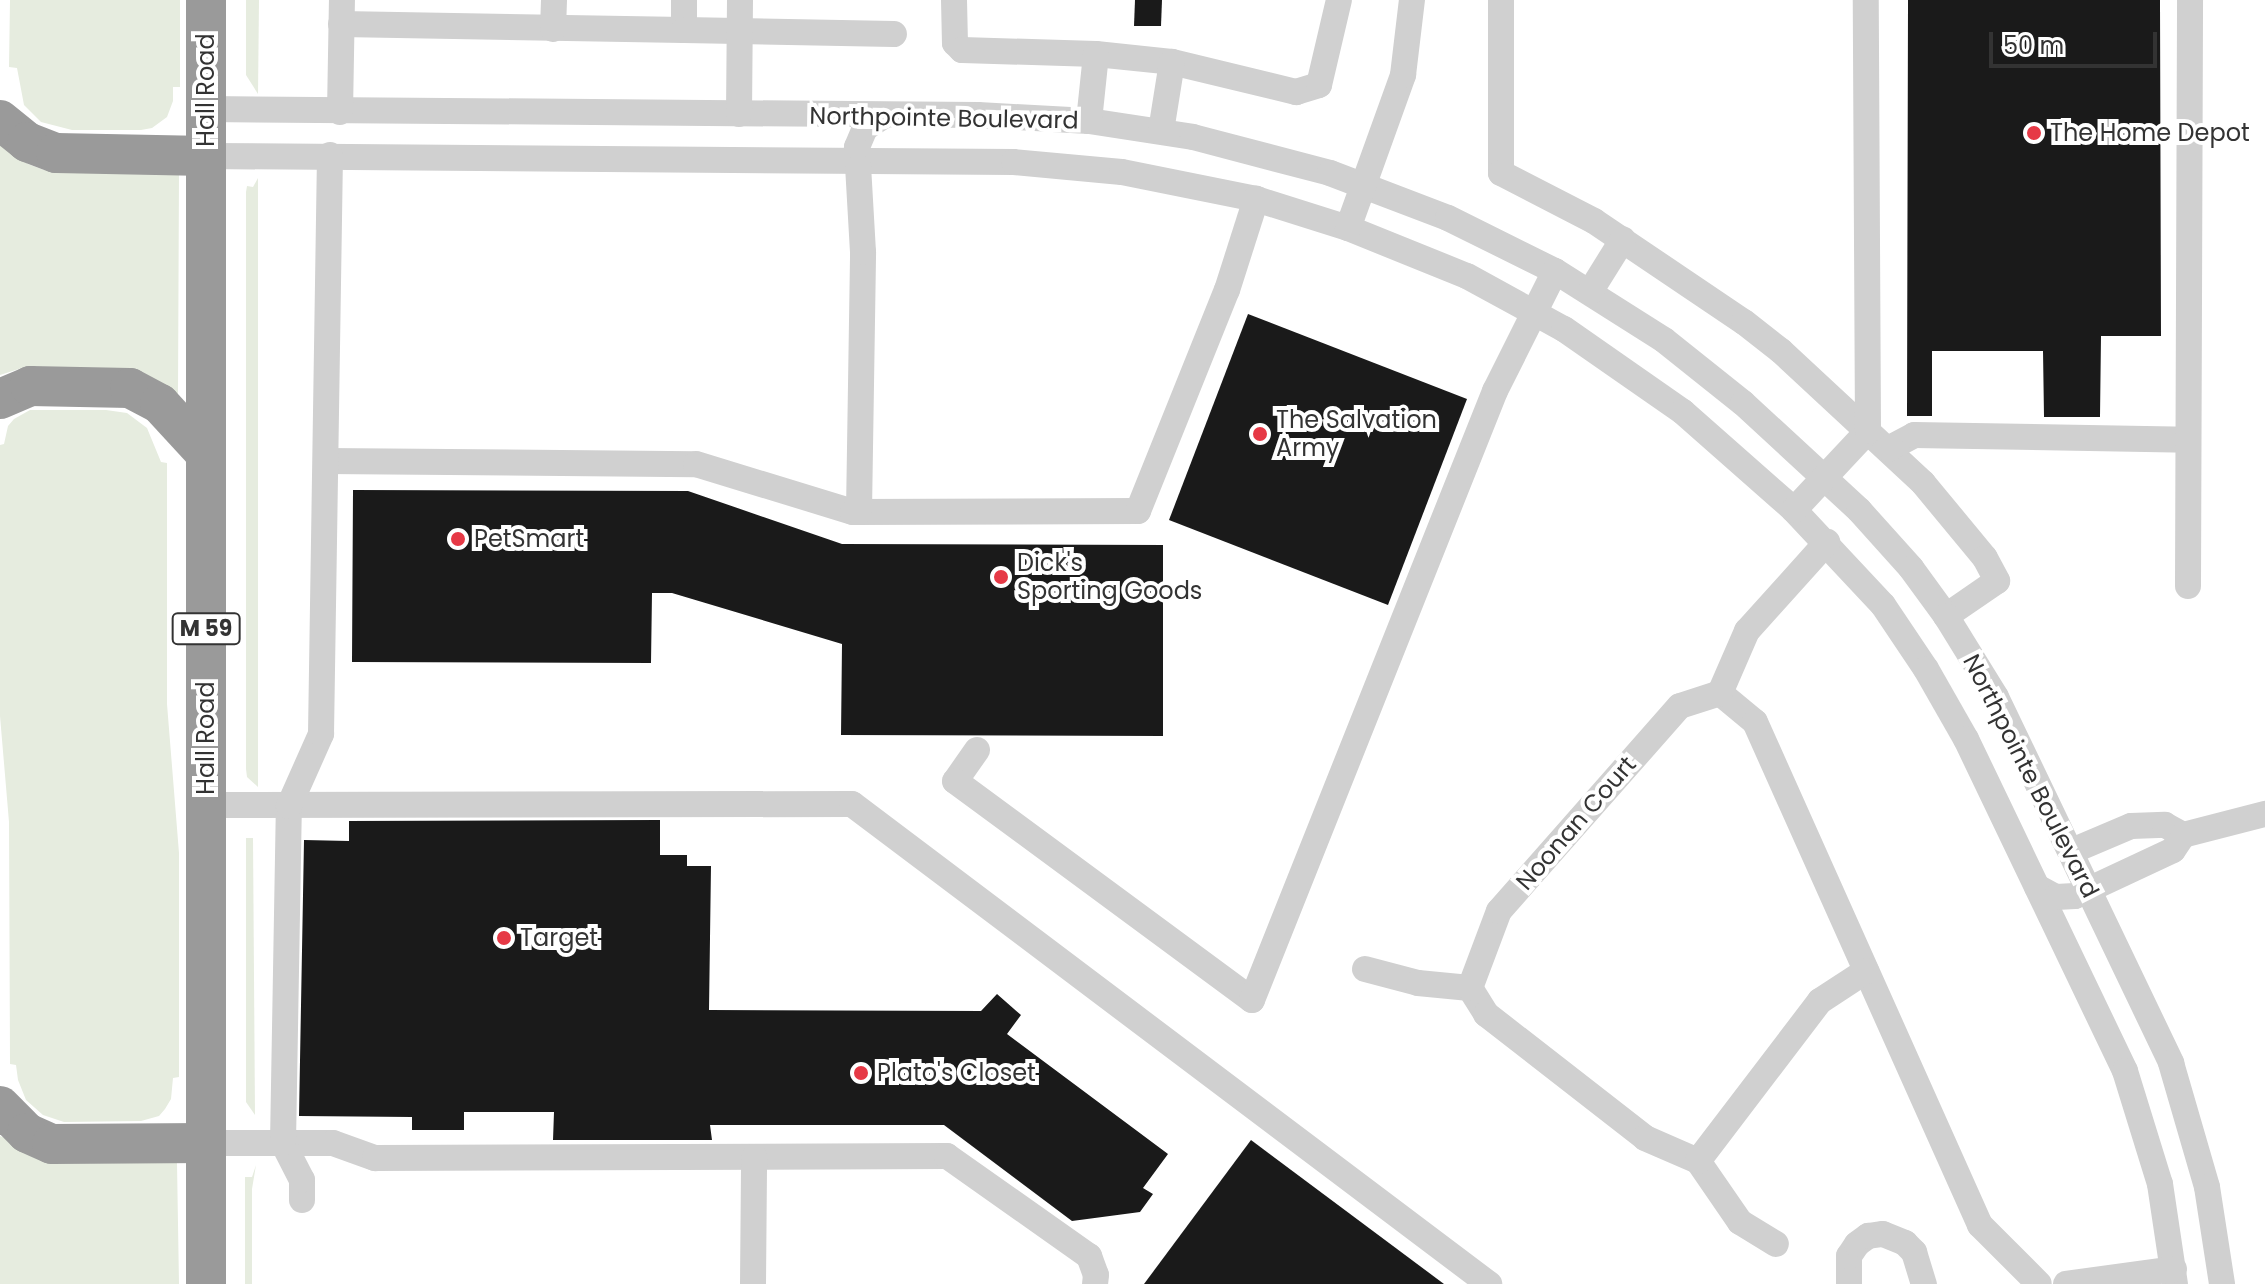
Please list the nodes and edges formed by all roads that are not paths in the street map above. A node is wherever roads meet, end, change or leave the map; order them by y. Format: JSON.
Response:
{"nodes":[{"id":1,"x":206,"y":0,"type":"edge"},
{"id":2,"x":554,"y":0,"type":"edge"},
{"id":3,"x":684,"y":0,"type":"edge"},
{"id":4,"x":740,"y":0,"type":"edge"},
{"id":5,"x":954,"y":0,"type":"edge"},
{"id":6,"x":1339,"y":0,"type":"edge"},
{"id":7,"x":1412,"y":0,"type":"edge"},
{"id":8,"x":1501,"y":0,"type":"edge"},
{"id":9,"x":1866,"y":0,"type":"edge"},
{"id":10,"x":2190,"y":0,"type":"edge"},
{"id":11,"x":342,"y":12,"type":"edge"},
{"id":12,"x":553,"y":29,"type":"junction"},
{"id":13,"x":684,"y":30,"type":"junction"},
{"id":14,"x":740,"y":30,"type":"junction"},
{"id":15,"x":894,"y":34,"type":"dead end"},
{"id":16,"x":1096,"y":54,"type":"junction"},
{"id":17,"x":1172,"y":62,"type":"junction"},
{"id":18,"x":206,"y":109,"type":"junction"},
{"id":19,"x":340,"y":112,"type":"junction"},
{"id":20,"x":508,"y":113,"type":"junction"},
{"id":21,"x":739,"y":114,"type":"junction"},
{"id":22,"x":885,"y":115,"type":"junction"},
{"id":23,"x":0,"y":120,"type":"edge"},
{"id":24,"x":1089,"y":121,"type":"junction"},
{"id":25,"x":1161,"y":131,"type":"junction"},
{"id":26,"x":330,"y":155,"type":"junction"},
{"id":27,"x":206,"y":156,"type":"junction"},
{"id":28,"x":508,"y":158,"type":"junction"},
{"id":29,"x":857,"y":160,"type":"junction"},
{"id":30,"x":1365,"y":185,"type":"junction"},
{"id":31,"x":1256,"y":199,"type":"junction"},
{"id":32,"x":1348,"y":228,"type":"junction"},
{"id":33,"x":1623,"y":239,"type":"junction"},
{"id":34,"x":1555,"y":271,"type":"junction"},
{"id":35,"x":1590,"y":292,"type":"junction"},
{"id":36,"x":1533,"y":311,"type":"junction"},
{"id":37,"x":0,"y":399,"type":"edge"},
{"id":38,"x":1868,"y":431,"type":"junction"},
{"id":39,"x":2188,"y":440,"type":"junction"},
{"id":40,"x":1888,"y":449,"type":"junction"},
{"id":41,"x":205,"y":453,"type":"junction"},
{"id":42,"x":326,"y":461,"type":"junction"},
{"id":43,"x":1825,"y":476,"type":"junction"},
{"id":44,"x":1794,"y":510,"type":"junction"},
{"id":45,"x":859,"y":512,"type":"junction"},
{"id":46,"x":1827,"y":542,"type":"junction"},
{"id":47,"x":2188,"y":586,"type":"dead end"},
{"id":48,"x":1946,"y":616,"type":"junction"},
{"id":49,"x":1720,"y":693,"type":"junction"},
{"id":50,"x":977,"y":750,"type":"dead end"},
{"id":51,"x":206,"y":805,"type":"junction"},
{"id":52,"x":289,"y":806,"type":"junction"},
{"id":53,"x":2265,"y":814,"type":"edge"},
{"id":54,"x":2183,"y":835,"type":"junction"},
{"id":55,"x":2072,"y":851,"type":"junction"},
{"id":56,"x":2037,"y":887,"type":"junction"},
{"id":57,"x":2090,"y":890,"type":"junction"},
{"id":58,"x":1365,"y":969,"type":"dead end"},
{"id":59,"x":1866,"y":971,"type":"junction"},
{"id":60,"x":1470,"y":988,"type":"junction"},
{"id":61,"x":0,"y":1106,"type":"edge"},
{"id":62,"x":206,"y":1143,"type":"junction"},
{"id":63,"x":283,"y":1143,"type":"junction"},
{"id":64,"x":754,"y":1157,"type":"junction"},
{"id":65,"x":1698,"y":1161,"type":"junction"},
{"id":66,"x":302,"y":1200,"type":"dead end"},
{"id":67,"x":1776,"y":1244,"type":"dead end"},
{"id":68,"x":2174,"y":1276,"type":"edge"},
{"id":69,"x":206,"y":1284,"type":"edge"},
{"id":70,"x":753,"y":1284,"type":"edge"},
{"id":71,"x":1095,"y":1284,"type":"edge"},
{"id":72,"x":1489,"y":1284,"type":"edge"},
{"id":73,"x":1849,"y":1284,"type":"edge"},
{"id":74,"x":1924,"y":1284,"type":"edge"},
{"id":75,"x":2039,"y":1284,"type":"edge"},
{"id":76,"x":2066,"y":1284,"type":"edge"},
{"id":77,"x":2222,"y":1284,"type":"edge"}],
"edges":[{"from":1,"to":18,"type":"highway","name":"Hall Road","number":"M 59"},
{"from":2,"to":12,"type":"street"},
{"from":3,"to":13,"type":"street"},
{"from":4,"to":14,"type":"street"},
{"from":5,"to":16,"type":"street"},
{"from":6,"to":17,"type":"street"},
{"from":7,"to":30,"type":"street"},
{"from":8,"to":33,"type":"street"},
{"from":9,"to":38,"type":"street"},
{"from":10,"to":39,"type":"street"},
{"from":11,"to":12,"type":"street"},
{"from":11,"to":19,"type":"street"},
{"from":12,"to":13,"type":"street"},
{"from":13,"to":14,"type":"street"},
{"from":14,"to":15,"type":"street"},
{"from":14,"to":21,"type":"street"},
{"from":16,"to":17,"type":"street"},
{"from":16,"to":24,"type":"street"},
{"from":17,"to":25,"type":"street"},
{"from":18,"to":19,"type":"street","name":"Northpointe Boulevard"},
{"from":18,"to":27,"type":"highway","name":"Hall Road","number":"M 59"},
{"from":19,"to":20,"type":"street","name":"Northpointe Boulevard"},
{"from":20,"to":21,"type":"street","name":"Northpointe Boulevard"},
{"from":20,"to":28,"type":"street"},
{"from":21,"to":22,"type":"street","name":"Northpointe Boulevard"},
{"from":22,"to":24,"type":"street","name":"Northpointe Boulevard"},
{"from":22,"to":29,"type":"street"},
{"from":23,"to":27,"type":"highway"},
{"from":24,"to":25,"type":"street","name":"Northpointe Boulevard"},
{"from":25,"to":30,"type":"street","name":"Northpointe Boulevard"},
{"from":26,"to":27,"type":"street","name":"Northpointe Boulevard"},
{"from":26,"to":28,"type":"street","name":"Northpointe Boulevard"},
{"from":26,"to":42,"type":"street"},
{"from":27,"to":41,"type":"highway","name":"Hall Road","number":"M 59"},
{"from":28,"to":29,"type":"street","name":"Northpointe Boulevard"},
{"from":29,"to":31,"type":"street","name":"Northpointe Boulevard"},
{"from":29,"to":45,"type":"street"},
{"from":30,"to":32,"type":"street"},
{"from":30,"to":34,"type":"street","name":"Northpointe Boulevard"},
{"from":31,"to":32,"type":"street","name":"Northpointe Boulevard"},
{"from":31,"to":45,"type":"street"},
{"from":32,"to":36,"type":"street","name":"Northpointe Boulevard"},
{"from":33,"to":35,"type":"street"},
{"from":33,"to":38,"type":"street"},
{"from":34,"to":35,"type":"street","name":"Northpointe Boulevard"},
{"from":34,"to":36,"type":"street"},
{"from":35,"to":43,"type":"street","name":"Northpointe Boulevard"},
{"from":36,"to":44,"type":"street","name":"Northpointe Boulevard"},
{"from":36,"to":50,"type":"street"},
{"from":37,"to":41,"type":"highway"},
{"from":38,"to":40,"type":"street"},
{"from":38,"to":43,"type":"street"},
{"from":39,"to":40,"type":"street"},
{"from":39,"to":47,"type":"street"},
{"from":40,"to":48,"type":"street"},
{"from":41,"to":51,"type":"highway","name":"Hall Road","number":"M 59"},
{"from":42,"to":45,"type":"street"},
{"from":42,"to":52,"type":"street"},
{"from":43,"to":44,"type":"street"},
{"from":43,"to":48,"type":"street","name":"Northpointe Boulevard"},
{"from":44,"to":46,"type":"street","name":"Northpointe Boulevard"},
{"from":46,"to":49,"type":"street"},
{"from":46,"to":56,"type":"street","name":"Northpointe Boulevard"},
{"from":48,"to":55,"type":"street","name":"Northpointe Boulevard"},
{"from":49,"to":59,"type":"street"},
{"from":49,"to":60,"type":"street","name":"Noonan Court"},
{"from":51,"to":52,"type":"street"},
{"from":51,"to":62,"type":"highway","name":"Hall Road","number":"M 59"},
{"from":52,"to":63,"type":"street"},
{"from":52,"to":72,"type":"street"},
{"from":53,"to":54,"type":"street"},
{"from":54,"to":55,"type":"street"},
{"from":54,"to":57,"type":"street"},
{"from":55,"to":57,"type":"street","name":"Northpointe Boulevard"},
{"from":56,"to":57,"type":"street"},
{"from":56,"to":68,"type":"street","name":"Northpointe Boulevard"},
{"from":57,"to":77,"type":"street","name":"Northpointe Boulevard"},
{"from":58,"to":60,"type":"street"},
{"from":59,"to":65,"type":"street"},
{"from":59,"to":75,"type":"street"},
{"from":60,"to":65,"type":"street"},
{"from":61,"to":62,"type":"highway"},
{"from":62,"to":63,"type":"street"},
{"from":62,"to":69,"type":"highway","name":"Hall Road","number":"M 59"},
{"from":63,"to":64,"type":"street"},
{"from":63,"to":66,"type":"street"},
{"from":64,"to":70,"type":"street"},
{"from":64,"to":71,"type":"street"},
{"from":65,"to":67,"type":"street"},
{"from":68,"to":76,"type":"street"},
{"from":73,"to":74,"type":"street"}]}
